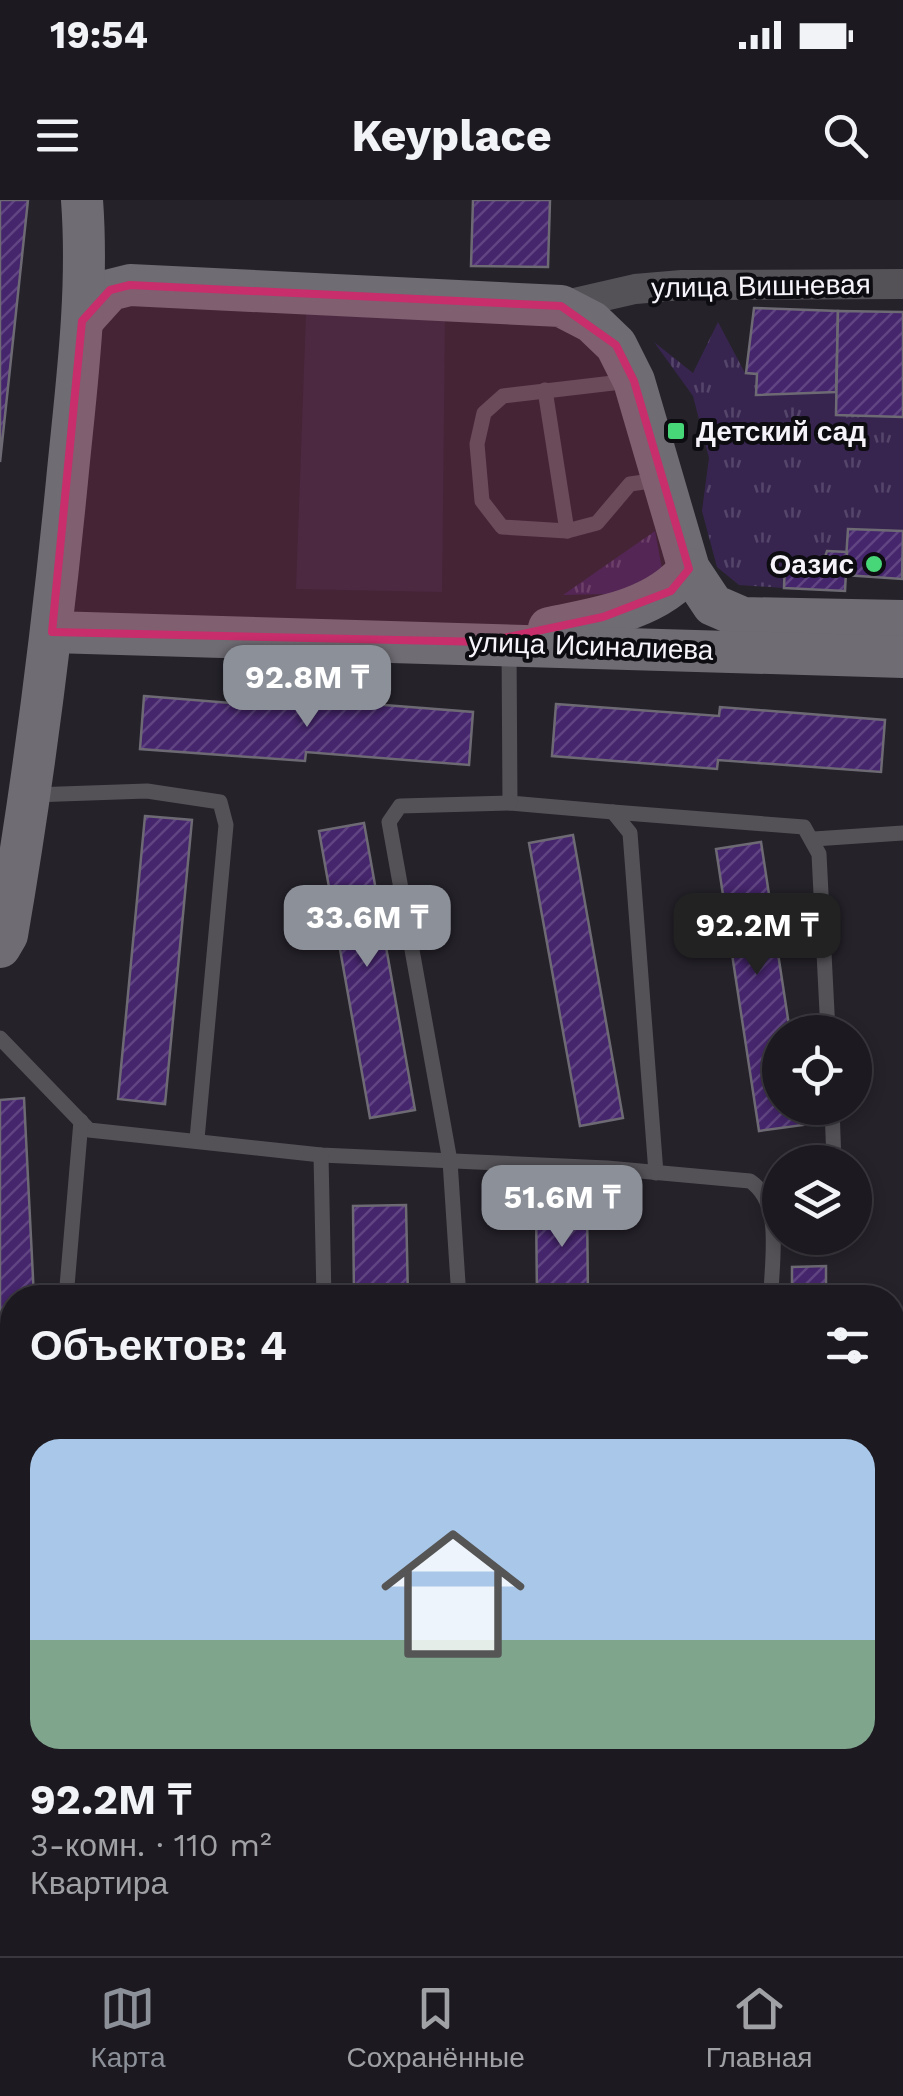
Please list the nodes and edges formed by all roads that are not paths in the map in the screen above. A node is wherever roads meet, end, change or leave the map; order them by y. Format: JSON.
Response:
{"nodes":[{"id":1,"x":83,"y":218,"type":"edge"},
{"id":2,"x":903,"y":284,"type":"edge"},
{"id":3,"x":139,"y":285,"type":"junction"},
{"id":4,"x":562,"y":306,"type":"junction"},
{"id":5,"x":82,"y":321,"type":"junction"},
{"id":6,"x":634,"y":380,"type":"junction"},
{"id":7,"x":545,"y":390,"type":"junction"},
{"id":8,"x":664,"y":479,"type":"junction"},
{"id":9,"x":567,"y":531,"type":"junction"},
{"id":10,"x":689,"y":570,"type":"junction"},
{"id":11,"x":903,"y":621,"type":"edge"},
{"id":12,"x":52,"y":632,"type":"junction"},
{"id":13,"x":497,"y":642,"type":"junction"},
{"id":14,"x":903,"y":657,"type":"edge"},
{"id":15,"x":32,"y":795,"type":"junction"},
{"id":16,"x":510,"y":803,"type":"junction"},
{"id":17,"x":613,"y":812,"type":"junction"},
{"id":18,"x":903,"y":833,"type":"edge"},
{"id":19,"x":814,"y":839,"type":"junction"},
{"id":20,"x":0,"y":948,"type":"edge"},
{"id":21,"x":827,"y":1015,"type":"edge"},
{"id":22,"x":0,"y":1038,"type":"edge"},
{"id":23,"x":81,"y":1120,"type":"junction"},
{"id":24,"x":197,"y":1140,"type":"junction"},
{"id":25,"x":321,"y":1156,"type":"junction"},
{"id":26,"x":450,"y":1162,"type":"junction"},
{"id":27,"x":656,"y":1172,"type":"junction"},
{"id":28,"x":67,"y":1285,"type":"edge"},
{"id":29,"x":324,"y":1285,"type":"edge"},
{"id":30,"x":458,"y":1285,"type":"edge"},
{"id":31,"x":770,"y":1285,"type":"edge"}],
"edges":[{"from":1,"to":3,"type":"street"},
{"from":1,"to":5,"type":"street"},
{"from":2,"to":4,"type":"street","name":"улица Вишневая"},
{"from":3,"to":4,"type":"street"},
{"from":3,"to":5,"type":"street"},
{"from":4,"to":6,"type":"street","name":"улица Исиналиева"},
{"from":5,"to":12,"type":"street"},
{"from":6,"to":7,"type":"lane"},
{"from":6,"to":8,"type":"street","name":"улица Исиналиева"},
{"from":7,"to":9,"type":"lane"},
{"from":7,"to":9,"type":"lane"},
{"from":8,"to":9,"type":"lane"},
{"from":8,"to":10,"type":"street","name":"улица Исиналиева"},
{"from":10,"to":11,"type":"street","name":"улица Исиналиева"},
{"from":10,"to":13,"type":"street"},
{"from":12,"to":13,"type":"street","name":"улица Исиналиева"},
{"from":12,"to":15,"type":"street"},
{"from":13,"to":14,"type":"street","name":"улица Исиналиева"},
{"from":13,"to":16,"type":"lane"},
{"from":15,"to":20,"type":"street"},
{"from":15,"to":24,"type":"lane"},
{"from":16,"to":17,"type":"lane"},
{"from":16,"to":26,"type":"lane"},
{"from":17,"to":19,"type":"lane"},
{"from":17,"to":27,"type":"lane"},
{"from":18,"to":19,"type":"lane"},
{"from":19,"to":21,"type":"lane"},
{"from":22,"to":23,"type":"lane"},
{"from":23,"to":24,"type":"lane"},
{"from":23,"to":28,"type":"lane"},
{"from":24,"to":25,"type":"lane"},
{"from":25,"to":26,"type":"lane"},
{"from":25,"to":29,"type":"lane"},
{"from":26,"to":27,"type":"lane"},
{"from":26,"to":30,"type":"lane"},
{"from":27,"to":31,"type":"lane"}]}
